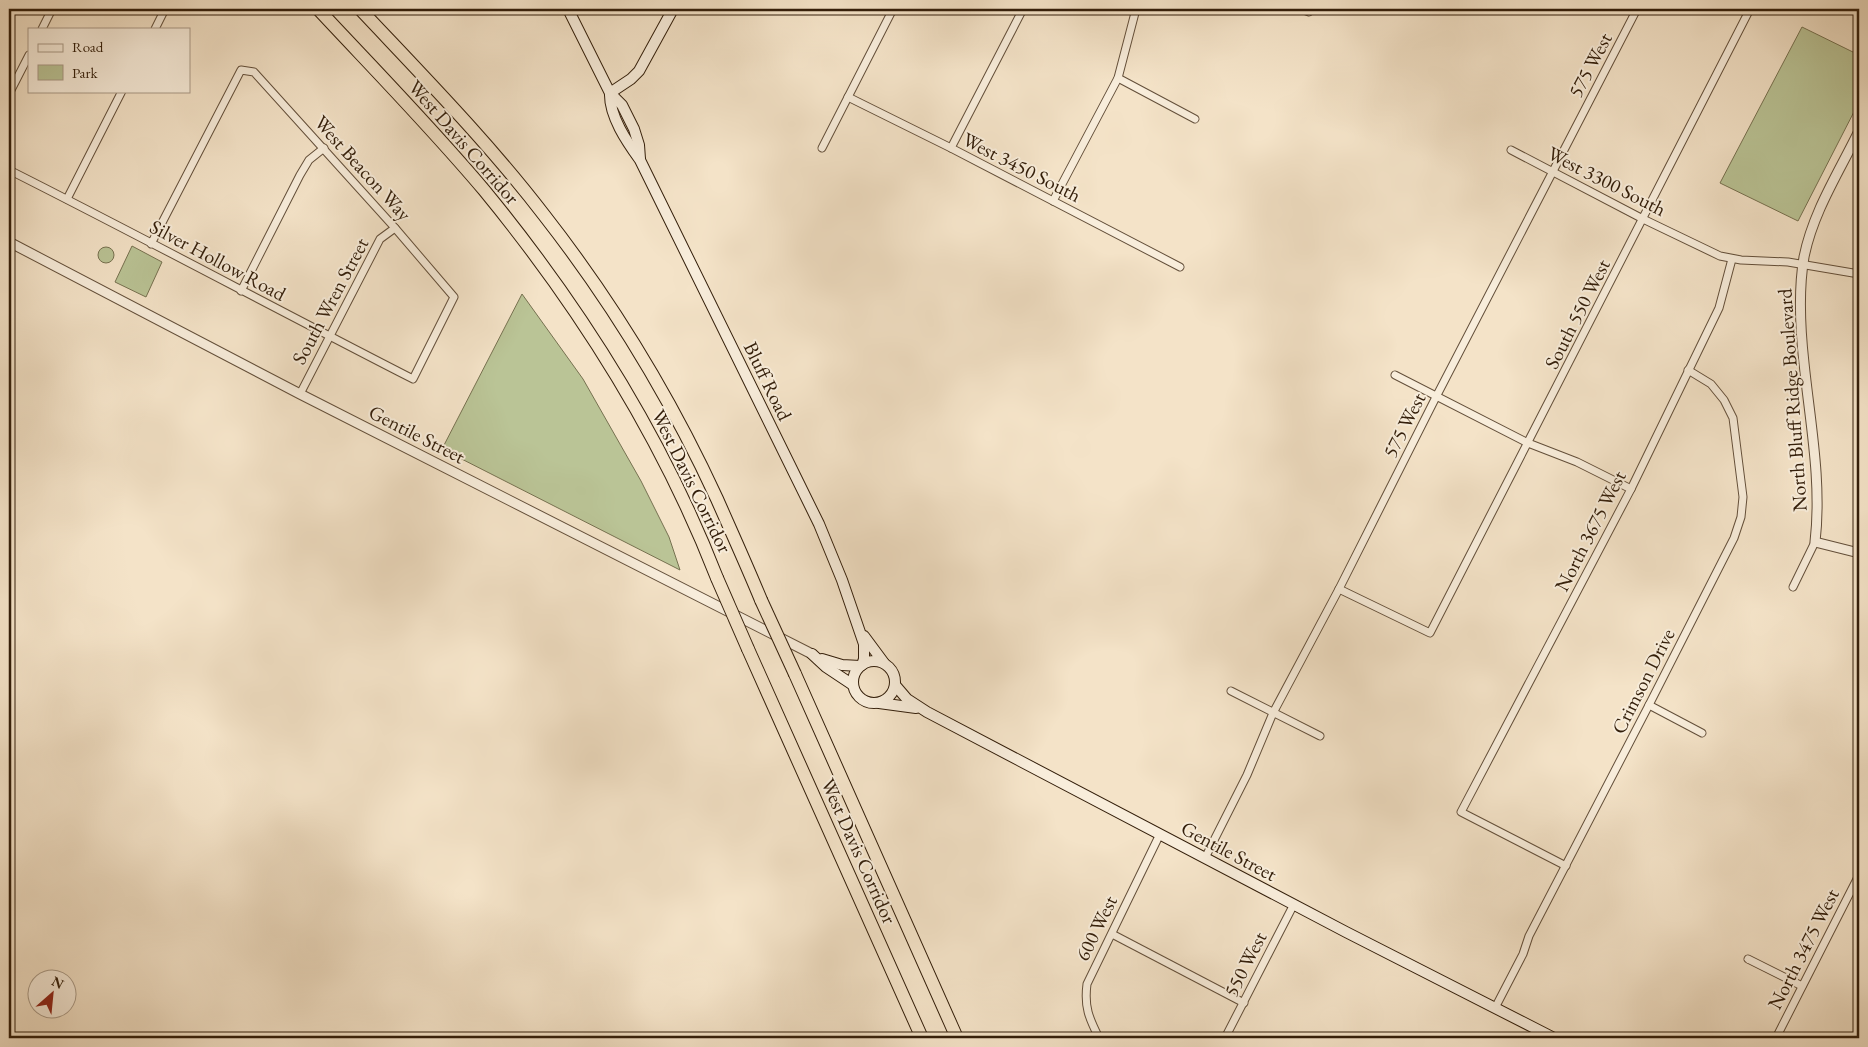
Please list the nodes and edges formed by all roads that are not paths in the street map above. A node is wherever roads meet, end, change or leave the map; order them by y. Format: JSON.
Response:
{"nodes":[{"id":1,"x":52,"y":9,"type":"edge"},
{"id":2,"x":165,"y":9,"type":"edge"},
{"id":3,"x":318,"y":9,"type":"edge"},
{"id":4,"x":360,"y":9,"type":"edge"},
{"id":5,"x":568,"y":9,"type":"edge"},
{"id":6,"x":673,"y":9,"type":"edge"},
{"id":7,"x":893,"y":9,"type":"edge"},
{"id":8,"x":1023,"y":9,"type":"edge"},
{"id":9,"x":1136,"y":9,"type":"edge"},
{"id":10,"x":1301,"y":9,"type":"edge"},
{"id":11,"x":1637,"y":9,"type":"edge"},
{"id":12,"x":1750,"y":9,"type":"edge"},
{"id":13,"x":1309,"y":12,"type":"dead end"},
{"id":14,"x":42,"y":28,"type":"edge"},
{"id":15,"x":156,"y":28,"type":"edge"},
{"id":16,"x":28,"y":57,"type":"edge"},
{"id":17,"x":1118,"y":78,"type":"junction"},
{"id":18,"x":121,"y":92,"type":"edge"},
{"id":19,"x":610,"y":92,"type":"junction"},
{"id":20,"x":9,"y":94,"type":"edge"},
{"id":21,"x":848,"y":97,"type":"junction"},
{"id":22,"x":1196,"y":119,"type":"dead end"},
{"id":23,"x":1859,"y":131,"type":"edge"},
{"id":24,"x":324,"y":148,"type":"junction"},
{"id":25,"x":822,"y":148,"type":"dead end"},
{"id":26,"x":951,"y":148,"type":"junction"},
{"id":27,"x":1511,"y":150,"type":"dead end"},
{"id":28,"x":9,"y":170,"type":"edge"},
{"id":29,"x":1552,"y":171,"type":"junction"},
{"id":30,"x":67,"y":199,"type":"junction"},
{"id":31,"x":1053,"y":201,"type":"junction"},
{"id":32,"x":1644,"y":219,"type":"junction"},
{"id":33,"x":395,"y":228,"type":"junction"},
{"id":34,"x":9,"y":242,"type":"edge"},
{"id":35,"x":151,"y":244,"type":"junction"},
{"id":36,"x":1732,"y":259,"type":"junction"},
{"id":37,"x":1803,"y":265,"type":"junction"},
{"id":38,"x":1180,"y":267,"type":"dead end"},
{"id":39,"x":1859,"y":274,"type":"edge"},
{"id":40,"x":241,"y":291,"type":"junction"},
{"id":41,"x":330,"y":337,"type":"junction"},
{"id":42,"x":1688,"y":370,"type":"junction"},
{"id":43,"x":1395,"y":374,"type":"dead end"},
{"id":44,"x":413,"y":379,"type":"joint"},
{"id":45,"x":300,"y":394,"type":"junction"},
{"id":46,"x":1436,"y":397,"type":"junction"},
{"id":47,"x":1528,"y":443,"type":"junction"},
{"id":48,"x":1631,"y":489,"type":"junction"},
{"id":49,"x":1814,"y":542,"type":"junction"},
{"id":50,"x":1859,"y":553,"type":"edge"},
{"id":51,"x":1793,"y":587,"type":"dead end"},
{"id":52,"x":1339,"y":589,"type":"junction"},
{"id":53,"x":856,"y":621,"type":"junction"},
{"id":54,"x":812,"y":654,"type":"junction"},
{"id":55,"x":884,"y":663,"type":"junction"},
{"id":56,"x":861,"y":666,"type":"junction"},
{"id":57,"x":853,"y":684,"type":"junction"},
{"id":58,"x":895,"y":685,"type":"junction"},
{"id":59,"x":1231,"y":691,"type":"dead end"},
{"id":60,"x":879,"y":702,"type":"junction"},
{"id":61,"x":1650,"y":706,"type":"junction"},
{"id":62,"x":927,"y":712,"type":"junction"},
{"id":63,"x":1273,"y":713,"type":"junction"},
{"id":64,"x":1702,"y":733,"type":"dead end"},
{"id":65,"x":1320,"y":736,"type":"dead end"},
{"id":66,"x":1160,"y":834,"type":"junction"},
{"id":67,"x":1205,"y":858,"type":"junction"},
{"id":68,"x":1566,"y":866,"type":"junction"},
{"id":69,"x":1859,"y":875,"type":"edge"},
{"id":70,"x":1294,"y":904,"type":"junction"},
{"id":71,"x":1112,"y":934,"type":"junction"},
{"id":72,"x":1748,"y":958,"type":"dead end"},
{"id":73,"x":1802,"y":986,"type":"junction"},
{"id":74,"x":1244,"y":1004,"type":"junction"},
{"id":75,"x":1495,"y":1008,"type":"junction"},
{"id":76,"x":922,"y":1038,"type":"edge"},
{"id":77,"x":957,"y":1038,"type":"edge"},
{"id":78,"x":1099,"y":1038,"type":"edge"},
{"id":79,"x":1225,"y":1038,"type":"edge"},
{"id":80,"x":1554,"y":1038,"type":"edge"},
{"id":81,"x":1776,"y":1038,"type":"edge"}],
"edges":[{"from":1,"to":14,"type":"street"},
{"from":2,"to":15,"type":"street"},
{"from":3,"to":76,"type":"highway","name":"West Davis Corridor","bridge":true},
{"from":4,"to":77,"type":"highway","name":"West Davis Corridor","bridge":true},
{"from":5,"to":19,"type":"main road","name":"Bluff Road"},
{"from":6,"to":19,"type":"main road"},
{"from":7,"to":21,"type":"street"},
{"from":8,"to":26,"type":"street"},
{"from":9,"to":17,"type":"street"},
{"from":10,"to":13,"type":"street"},
{"from":11,"to":29,"type":"street","name":"575 West"},
{"from":12,"to":32,"type":"street","name":"South 550 West"},
{"from":16,"to":20,"type":"street"},
{"from":17,"to":22,"type":"street"},
{"from":17,"to":31,"type":"street"},
{"from":18,"to":30,"type":"street"},
{"from":19,"to":53,"type":"main road","name":"Bluff Road"},
{"from":21,"to":25,"type":"street"},
{"from":21,"to":26,"type":"street","name":"West 3450 South"},
{"from":23,"to":37,"type":"street","name":"North Bluff Ridge Boulevard"},
{"from":24,"to":33,"type":"street","name":"West Beacon Way"},
{"from":24,"to":35,"type":"street","name":"West Beacon Way"},
{"from":24,"to":40,"type":"street"},
{"from":26,"to":31,"type":"street","name":"West 3450 South"},
{"from":27,"to":29,"type":"street","name":"West 3300 South"},
{"from":28,"to":30,"type":"street","name":"Silver Hollow Road"},
{"from":29,"to":32,"type":"street","name":"West 3300 South"},
{"from":29,"to":46,"type":"street","name":"575 West"},
{"from":30,"to":35,"type":"street","name":"Silver Hollow Road"},
{"from":31,"to":38,"type":"street","name":"West 3450 South"},
{"from":32,"to":36,"type":"street","name":"West 3300 South"},
{"from":32,"to":47,"type":"street","name":"South 550 West"},
{"from":33,"to":41,"type":"street","name":"South Wren Street"},
{"from":33,"to":44,"type":"street","name":"West Beacon Way"},
{"from":34,"to":45,"type":"street","name":"Gentile Street"},
{"from":35,"to":40,"type":"street","name":"Silver Hollow Road"},
{"from":36,"to":37,"type":"street","name":"West 3300 South"},
{"from":36,"to":42,"type":"street","name":"North 3675 West"},
{"from":37,"to":39,"type":"street","name":"West 3300 South"},
{"from":37,"to":49,"type":"street","name":"North Bluff Ridge Boulevard"},
{"from":40,"to":41,"type":"street","name":"Silver Hollow Road"},
{"from":41,"to":44,"type":"street","name":"Silver Hollow Road"},
{"from":41,"to":45,"type":"street","name":"South Wren Street"},
{"from":42,"to":48,"type":"street","name":"North 3675 West"},
{"from":42,"to":61,"type":"street","name":"Crimson Drive"},
{"from":43,"to":46,"type":"street"},
{"from":45,"to":54,"type":"street","name":"Gentile Street"},
{"from":46,"to":47,"type":"street"},
{"from":46,"to":52,"type":"street","name":"575 West"},
{"from":47,"to":48,"type":"street"},
{"from":47,"to":52,"type":"street","name":"South 550 West"},
{"from":48,"to":68,"type":"street","name":"North 3675 West"},
{"from":49,"to":50,"type":"street"},
{"from":49,"to":51,"type":"street","name":"North Bluff Ridge Boulevard"},
{"from":52,"to":63,"type":"street","name":"575 West"},
{"from":53,"to":55,"type":"main road","name":"Bluff Road"},
{"from":53,"to":56,"type":"main road","name":"Bluff Road"},
{"from":54,"to":56,"type":"main road","name":"Gentile Street"},
{"from":54,"to":57,"type":"main road","name":"Gentile Street"},
{"from":55,"to":56,"type":"main road"},
{"from":55,"to":58,"type":"main road"},
{"from":56,"to":57,"type":"main road"},
{"from":57,"to":60,"type":"main road"},
{"from":58,"to":60,"type":"main road"},
{"from":58,"to":62,"type":"main road","name":"Gentile Street"},
{"from":59,"to":63,"type":"street"},
{"from":60,"to":62,"type":"main road"},
{"from":61,"to":64,"type":"street"},
{"from":61,"to":68,"type":"street","name":"Crimson Drive"},
{"from":62,"to":66,"type":"main road","name":"Gentile Street"},
{"from":63,"to":65,"type":"street"},
{"from":63,"to":67,"type":"street","name":"575 West"},
{"from":66,"to":67,"type":"main road","name":"Gentile Street"},
{"from":66,"to":71,"type":"street","name":"600 West"},
{"from":67,"to":70,"type":"main road","name":"Gentile Street"},
{"from":68,"to":75,"type":"street","name":"Crimson Drive"},
{"from":69,"to":73,"type":"street","name":"North 3475 West"},
{"from":70,"to":74,"type":"street","name":"550 West"},
{"from":70,"to":75,"type":"main road","name":"Gentile Street"},
{"from":71,"to":74,"type":"street"},
{"from":71,"to":78,"type":"street","name":"600 West"},
{"from":72,"to":73,"type":"street"},
{"from":73,"to":81,"type":"street","name":"North 3475 West"},
{"from":74,"to":79,"type":"street","name":"550 West"},
{"from":75,"to":80,"type":"main road","name":"Gentile Street"}]}
